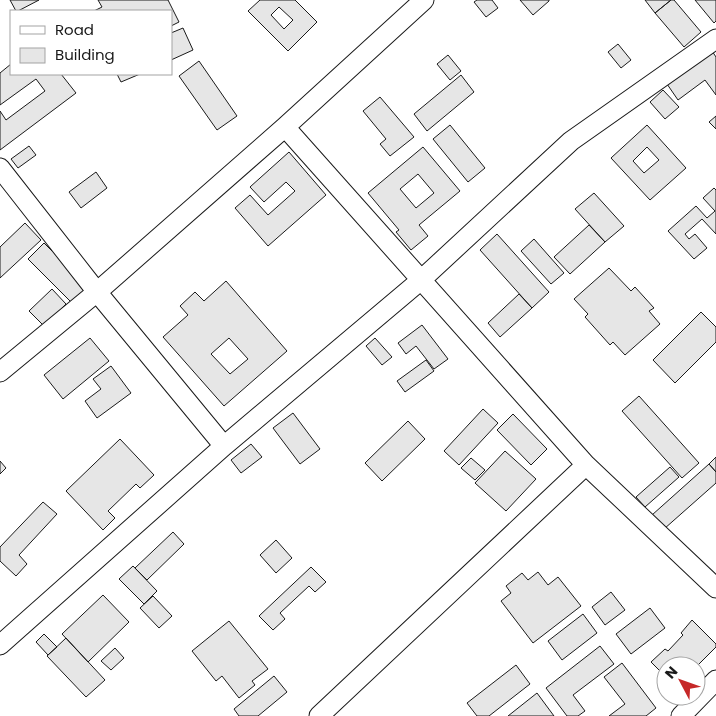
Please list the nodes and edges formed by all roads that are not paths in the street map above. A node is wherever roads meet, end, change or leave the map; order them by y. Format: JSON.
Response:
{"nodes":[{"id":1,"x":424,"y":0,"type":"edge"},
{"id":2,"x":716,"y":39,"type":"edge"},
{"id":3,"x":285,"y":127,"type":"junction"},
{"id":4,"x":0,"y":168,"type":"edge"},
{"id":5,"x":421,"y":280,"type":"junction"},
{"id":6,"x":97,"y":292,"type":"junction"},
{"id":7,"x":0,"y":372,"type":"edge"},
{"id":8,"x":224,"y":446,"type":"junction"},
{"id":9,"x":586,"y":465,"type":"junction"},
{"id":10,"x":716,"y":588,"type":"edge"},
{"id":11,"x":0,"y":645,"type":"edge"},
{"id":12,"x":716,"y":680,"type":"edge"},
{"id":13,"x":319,"y":716,"type":"edge"},
{"id":14,"x":682,"y":716,"type":"edge"}],
"edges":[{"from":1,"to":3,"type":"street"},
{"from":2,"to":5,"type":"street"},
{"from":3,"to":5,"type":"street"},
{"from":3,"to":6,"type":"street"},
{"from":4,"to":6,"type":"street"},
{"from":5,"to":8,"type":"street"},
{"from":5,"to":9,"type":"street"},
{"from":6,"to":7,"type":"street"},
{"from":6,"to":8,"type":"street"},
{"from":8,"to":11,"type":"street"},
{"from":9,"to":10,"type":"street"},
{"from":9,"to":13,"type":"street"},
{"from":12,"to":14,"type":"street"}]}
